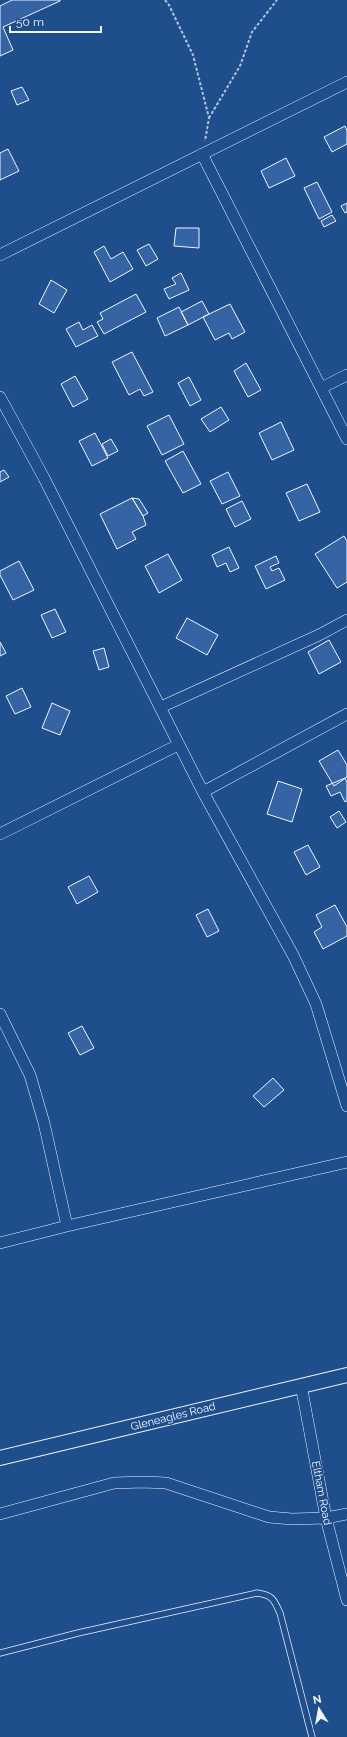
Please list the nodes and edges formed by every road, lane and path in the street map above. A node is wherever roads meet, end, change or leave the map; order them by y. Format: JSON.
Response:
{"nodes":[{"id":1,"x":165,"y":0,"type":"edge"},
{"id":2,"x":277,"y":0,"type":"edge"},
{"id":3,"x":347,"y":82,"type":"edge"},
{"id":4,"x":210,"y":118,"type":"junction"},
{"id":5,"x":202,"y":154,"type":"junction"},
{"id":6,"x":0,"y":255,"type":"edge"},
{"id":7,"x":347,"y":375,"type":"edge"},
{"id":8,"x":321,"y":388,"type":"junction"},
{"id":9,"x":0,"y":397,"type":"edge"},
{"id":10,"x":347,"y":439,"type":"edge"},
{"id":11,"x":347,"y":620,"type":"edge"},
{"id":12,"x":161,"y":706,"type":"junction"},
{"id":13,"x":347,"y":714,"type":"edge"},
{"id":14,"x":178,"y":745,"type":"junction"},
{"id":15,"x":203,"y":792,"type":"junction"},
{"id":16,"x":0,"y":834,"type":"edge"},
{"id":17,"x":0,"y":1014,"type":"edge"},
{"id":18,"x":347,"y":1106,"type":"edge"},
{"id":19,"x":347,"y":1162,"type":"edge"},
{"id":20,"x":67,"y":1226,"type":"junction"},
{"id":21,"x":0,"y":1243,"type":"edge"},
{"id":22,"x":347,"y":1375,"type":"edge"},
{"id":23,"x":301,"y":1385,"type":"junction"},
{"id":24,"x":0,"y":1458,"type":"edge"},
{"id":25,"x":0,"y":1514,"type":"edge"},
{"id":26,"x":347,"y":1514,"type":"edge"},
{"id":27,"x":326,"y":1518,"type":"junction"},
{"id":28,"x":347,"y":1600,"type":"edge"},
{"id":29,"x":0,"y":1653,"type":"edge"},
{"id":30,"x":312,"y":1737,"type":"edge"}],
"edges":[{"from":1,"to":4,"type":"path"},
{"from":2,"to":4,"type":"path"},
{"from":3,"to":5,"type":"street"},
{"from":4,"to":5,"type":"path"},
{"from":5,"to":6,"type":"street"},
{"from":5,"to":8,"type":"street"},
{"from":7,"to":8,"type":"street"},
{"from":8,"to":10,"type":"street"},
{"from":9,"to":12,"type":"street"},
{"from":11,"to":12,"type":"street"},
{"from":12,"to":14,"type":"street"},
{"from":13,"to":15,"type":"street"},
{"from":14,"to":15,"type":"street"},
{"from":14,"to":16,"type":"street"},
{"from":15,"to":18,"type":"street"},
{"from":17,"to":20,"type":"street"},
{"from":19,"to":20,"type":"street"},
{"from":20,"to":21,"type":"street"},
{"from":22,"to":23,"type":"street","name":"Gleneagles Road"},
{"from":23,"to":24,"type":"street","name":"Gleneagles Road"},
{"from":23,"to":27,"type":"street","name":"Eltham Road"},
{"from":25,"to":27,"type":"street"},
{"from":26,"to":27,"type":"street"},
{"from":27,"to":28,"type":"street","name":"Eltham Road"},
{"from":29,"to":30,"type":"lane"}]}
